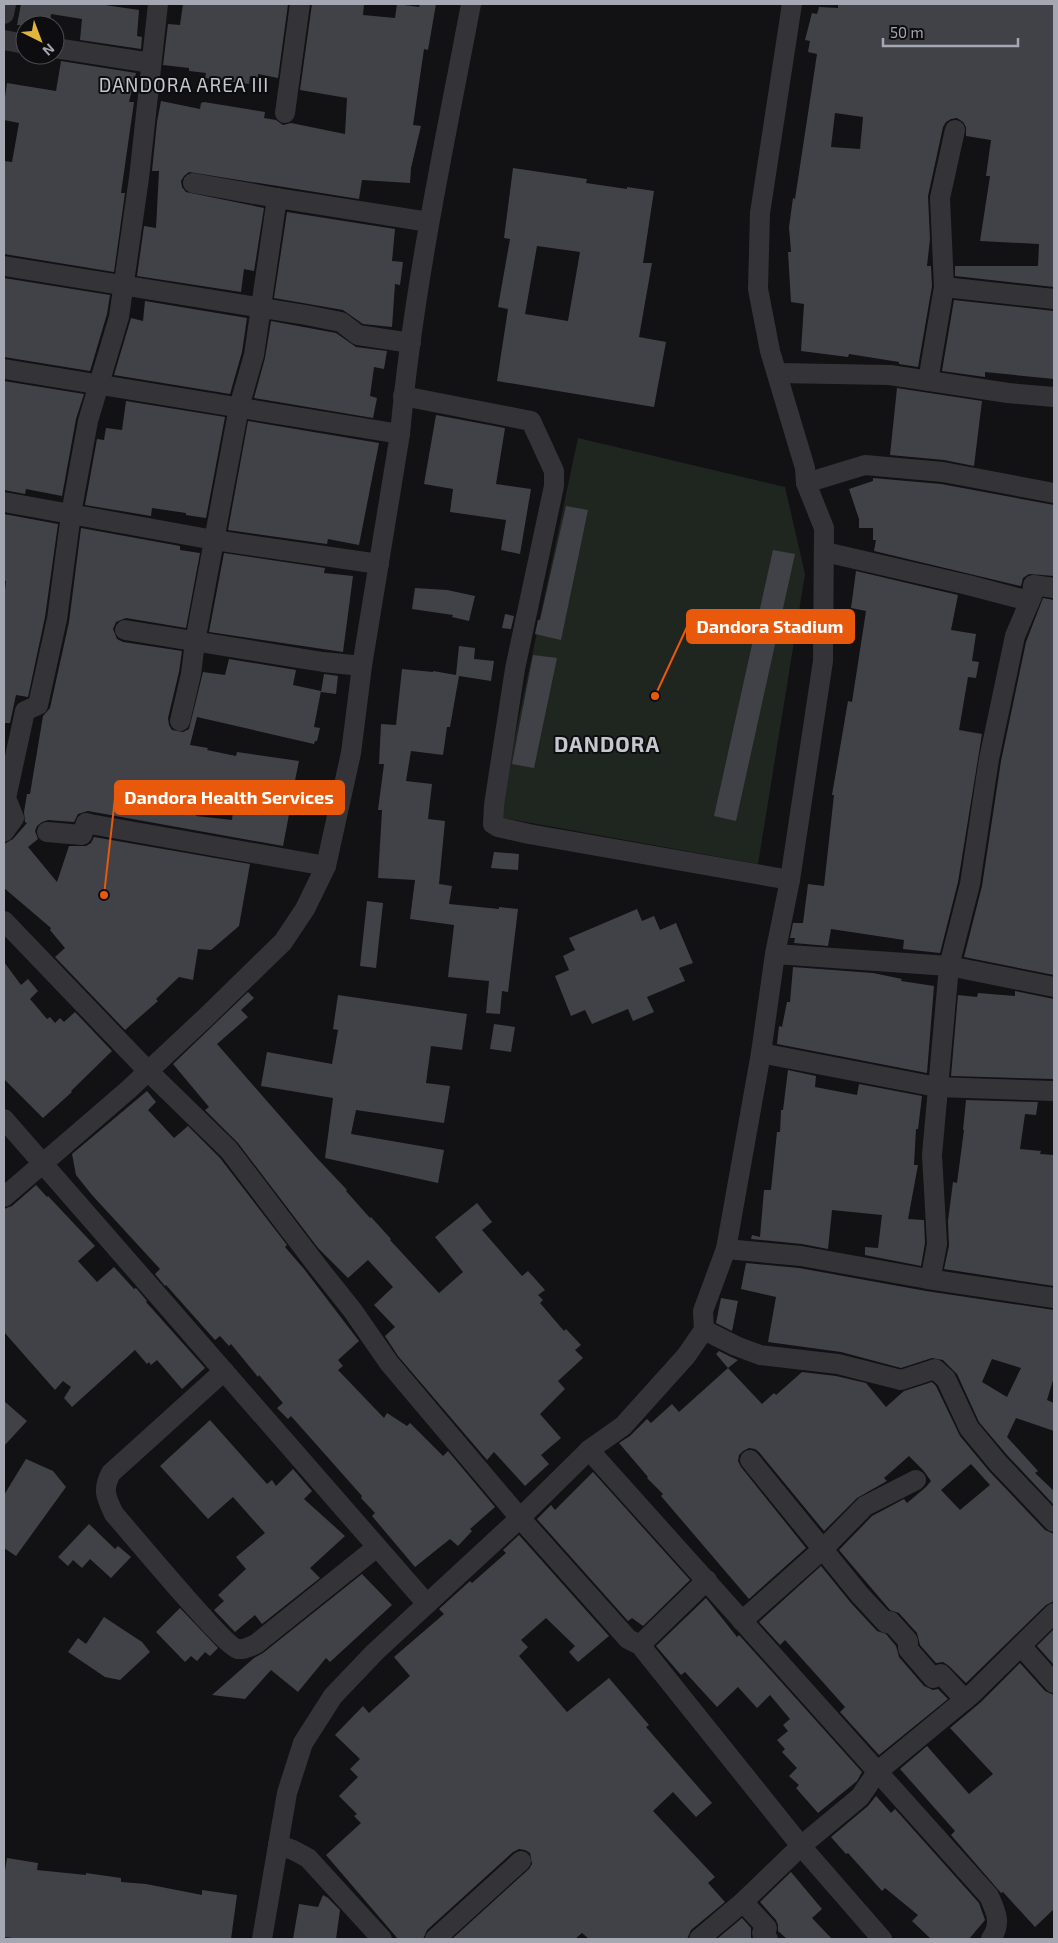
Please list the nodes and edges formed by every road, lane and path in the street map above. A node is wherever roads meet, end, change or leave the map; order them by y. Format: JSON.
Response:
{"nodes":[{"id":1,"x":6,"y":4,"type":"edge"},
{"id":2,"x":158,"y":4,"type":"edge"},
{"id":3,"x":300,"y":4,"type":"edge"},
{"id":4,"x":471,"y":4,"type":"edge"},
{"id":5,"x":792,"y":4,"type":"edge"},
{"id":6,"x":4,"y":14,"type":"edge"},
{"id":7,"x":65,"y":50,"type":"edge"},
{"id":8,"x":151,"y":63,"type":"junction"},
{"id":9,"x":285,"y":113,"type":"dead end"},
{"id":10,"x":955,"y":130,"type":"dead end"},
{"id":11,"x":193,"y":182,"type":"dead end"},
{"id":12,"x":277,"y":198,"type":"junction"},
{"id":13,"x":429,"y":222,"type":"junction"},
{"id":14,"x":4,"y":266,"type":"edge"},
{"id":15,"x":124,"y":286,"type":"junction"},
{"id":16,"x":944,"y":287,"type":"junction"},
{"id":17,"x":1054,"y":299,"type":"edge"},
{"id":18,"x":262,"y":308,"type":"junction"},
{"id":19,"x":411,"y":344,"type":"junction"},
{"id":20,"x":4,"y":369,"type":"edge"},
{"id":21,"x":777,"y":373,"type":"junction"},
{"id":22,"x":928,"y":381,"type":"junction"},
{"id":23,"x":99,"y":385,"type":"junction"},
{"id":24,"x":403,"y":396,"type":"junction"},
{"id":25,"x":1054,"y":397,"type":"edge"},
{"id":26,"x":239,"y":406,"type":"junction"},
{"id":27,"x":400,"y":434,"type":"junction"},
{"id":28,"x":806,"y":483,"type":"junction"},
{"id":29,"x":1054,"y":493,"type":"edge"},
{"id":30,"x":4,"y":502,"type":"edge"},
{"id":31,"x":71,"y":514,"type":"junction"},
{"id":32,"x":214,"y":540,"type":"junction"},
{"id":33,"x":825,"y":552,"type":"junction"},
{"id":34,"x":379,"y":564,"type":"junction"},
{"id":35,"x":1054,"y":588,"type":"edge"},
{"id":36,"x":1029,"y":601,"type":"junction"},
{"id":37,"x":126,"y":630,"type":"dead end"},
{"id":38,"x":196,"y":642,"type":"junction"},
{"id":39,"x":362,"y":666,"type":"junction"},
{"id":40,"x":180,"y":721,"type":"dead end"},
{"id":41,"x":4,"y":832,"type":"edge"},
{"id":42,"x":46,"y":832,"type":"dead end"},
{"id":43,"x":326,"y":866,"type":"junction"},
{"id":44,"x":790,"y":880,"type":"junction"},
{"id":45,"x":4,"y":921,"type":"edge"},
{"id":46,"x":775,"y":954,"type":"junction"},
{"id":47,"x":949,"y":966,"type":"junction"},
{"id":48,"x":1054,"y":987,"type":"edge"},
{"id":49,"x":762,"y":1053,"type":"junction"},
{"id":50,"x":148,"y":1070,"type":"junction"},
{"id":51,"x":937,"y":1087,"type":"junction"},
{"id":52,"x":1054,"y":1091,"type":"edge"},
{"id":53,"x":4,"y":1119,"type":"edge"},
{"id":54,"x":43,"y":1163,"type":"junction"},
{"id":55,"x":4,"y":1197,"type":"edge"},
{"id":56,"x":726,"y":1249,"type":"junction"},
{"id":57,"x":928,"y":1279,"type":"junction"},
{"id":58,"x":1054,"y":1298,"type":"edge"},
{"id":59,"x":704,"y":1330,"type":"junction"},
{"id":60,"x":224,"y":1371,"type":"junction"},
{"id":61,"x":589,"y":1450,"type":"junction"},
{"id":62,"x":750,"y":1460,"type":"dead end"},
{"id":63,"x":916,"y":1480,"type":"dead end"},
{"id":64,"x":520,"y":1518,"type":"junction"},
{"id":65,"x":1054,"y":1522,"type":"edge"},
{"id":66,"x":377,"y":1547,"type":"junction"},
{"id":67,"x":824,"y":1548,"type":"junction"},
{"id":68,"x":707,"y":1580,"type":"junction"},
{"id":69,"x":427,"y":1604,"type":"junction"},
{"id":70,"x":1054,"y":1613,"type":"edge"},
{"id":71,"x":742,"y":1621,"type":"junction"},
{"id":72,"x":640,"y":1646,"type":"junction"},
{"id":73,"x":1021,"y":1646,"type":"junction"},
{"id":74,"x":1054,"y":1683,"type":"edge"},
{"id":75,"x":965,"y":1700,"type":"junction"},
{"id":76,"x":877,"y":1772,"type":"junction"},
{"id":77,"x":278,"y":1845,"type":"junction"},
{"id":78,"x":801,"y":1846,"type":"junction"},
{"id":79,"x":521,"y":1861,"type":"dead end"},
{"id":80,"x":744,"y":1902,"type":"junction"},
{"id":81,"x":262,"y":1939,"type":"edge"},
{"id":82,"x":382,"y":1939,"type":"edge"},
{"id":83,"x":435,"y":1939,"type":"edge"},
{"id":84,"x":699,"y":1939,"type":"edge"},
{"id":85,"x":768,"y":1939,"type":"edge"},
{"id":86,"x":882,"y":1939,"type":"edge"},
{"id":87,"x":991,"y":1939,"type":"edge"}],
"edges":[{"from":1,"to":6,"type":"street"},
{"from":2,"to":8,"type":"street"},
{"from":3,"to":9,"type":"street"},
{"from":4,"to":13,"type":"street"},
{"from":5,"to":21,"type":"street"},
{"from":7,"to":8,"type":"street"},
{"from":8,"to":15,"type":"street"},
{"from":10,"to":16,"type":"street"},
{"from":11,"to":12,"type":"street"},
{"from":12,"to":13,"type":"street"},
{"from":12,"to":18,"type":"street"},
{"from":13,"to":19,"type":"street"},
{"from":14,"to":15,"type":"street"},
{"from":15,"to":18,"type":"street"},
{"from":15,"to":23,"type":"street"},
{"from":16,"to":17,"type":"street"},
{"from":16,"to":22,"type":"street"},
{"from":18,"to":19,"type":"street"},
{"from":18,"to":26,"type":"street"},
{"from":19,"to":24,"type":"street"},
{"from":20,"to":23,"type":"street"},
{"from":21,"to":22,"type":"street"},
{"from":21,"to":28,"type":"street"},
{"from":22,"to":25,"type":"street"},
{"from":23,"to":26,"type":"street"},
{"from":23,"to":31,"type":"street"},
{"from":24,"to":27,"type":"street"},
{"from":24,"to":44,"type":"street"},
{"from":26,"to":27,"type":"street"},
{"from":26,"to":32,"type":"street"},
{"from":27,"to":34,"type":"street"},
{"from":28,"to":29,"type":"street"},
{"from":28,"to":33,"type":"street"},
{"from":30,"to":31,"type":"street"},
{"from":31,"to":32,"type":"street"},
{"from":31,"to":41,"type":"street"},
{"from":32,"to":34,"type":"street"},
{"from":32,"to":38,"type":"street"},
{"from":33,"to":36,"type":"street"},
{"from":33,"to":44,"type":"street"},
{"from":34,"to":39,"type":"street"},
{"from":35,"to":36,"type":"street"},
{"from":36,"to":47,"type":"street"},
{"from":37,"to":38,"type":"street"},
{"from":38,"to":39,"type":"street"},
{"from":38,"to":40,"type":"street"},
{"from":39,"to":43,"type":"street"},
{"from":42,"to":43,"type":"street"},
{"from":43,"to":50,"type":"street"},
{"from":44,"to":46,"type":"street"},
{"from":45,"to":50,"type":"street"},
{"from":46,"to":47,"type":"street"},
{"from":46,"to":49,"type":"street"},
{"from":47,"to":48,"type":"street"},
{"from":47,"to":51,"type":"street"},
{"from":49,"to":51,"type":"street"},
{"from":49,"to":56,"type":"street"},
{"from":50,"to":54,"type":"street"},
{"from":50,"to":64,"type":"street"},
{"from":51,"to":52,"type":"street"},
{"from":51,"to":57,"type":"street"},
{"from":53,"to":54,"type":"street"},
{"from":54,"to":55,"type":"street"},
{"from":54,"to":60,"type":"street"},
{"from":56,"to":57,"type":"street"},
{"from":56,"to":59,"type":"street"},
{"from":57,"to":58,"type":"street"},
{"from":59,"to":61,"type":"street"},
{"from":59,"to":65,"type":"street"},
{"from":60,"to":66,"type":"street"},
{"from":60,"to":66,"type":"street"},
{"from":61,"to":64,"type":"street"},
{"from":61,"to":68,"type":"street"},
{"from":62,"to":67,"type":"street"},
{"from":63,"to":67,"type":"street"},
{"from":64,"to":69,"type":"street"},
{"from":64,"to":72,"type":"street"},
{"from":66,"to":69,"type":"street"},
{"from":67,"to":71,"type":"street"},
{"from":67,"to":75,"type":"street"},
{"from":68,"to":71,"type":"street"},
{"from":68,"to":72,"type":"street"},
{"from":69,"to":77,"type":"street"},
{"from":70,"to":73,"type":"street"},
{"from":71,"to":76,"type":"street"},
{"from":72,"to":78,"type":"street"},
{"from":73,"to":74,"type":"street"},
{"from":73,"to":75,"type":"street"},
{"from":75,"to":76,"type":"street"},
{"from":76,"to":78,"type":"street"},
{"from":76,"to":87,"type":"street"},
{"from":77,"to":81,"type":"street"},
{"from":77,"to":82,"type":"street"},
{"from":78,"to":80,"type":"street"},
{"from":78,"to":86,"type":"street"},
{"from":79,"to":83,"type":"street"},
{"from":80,"to":84,"type":"street"},
{"from":80,"to":85,"type":"street"}]}
